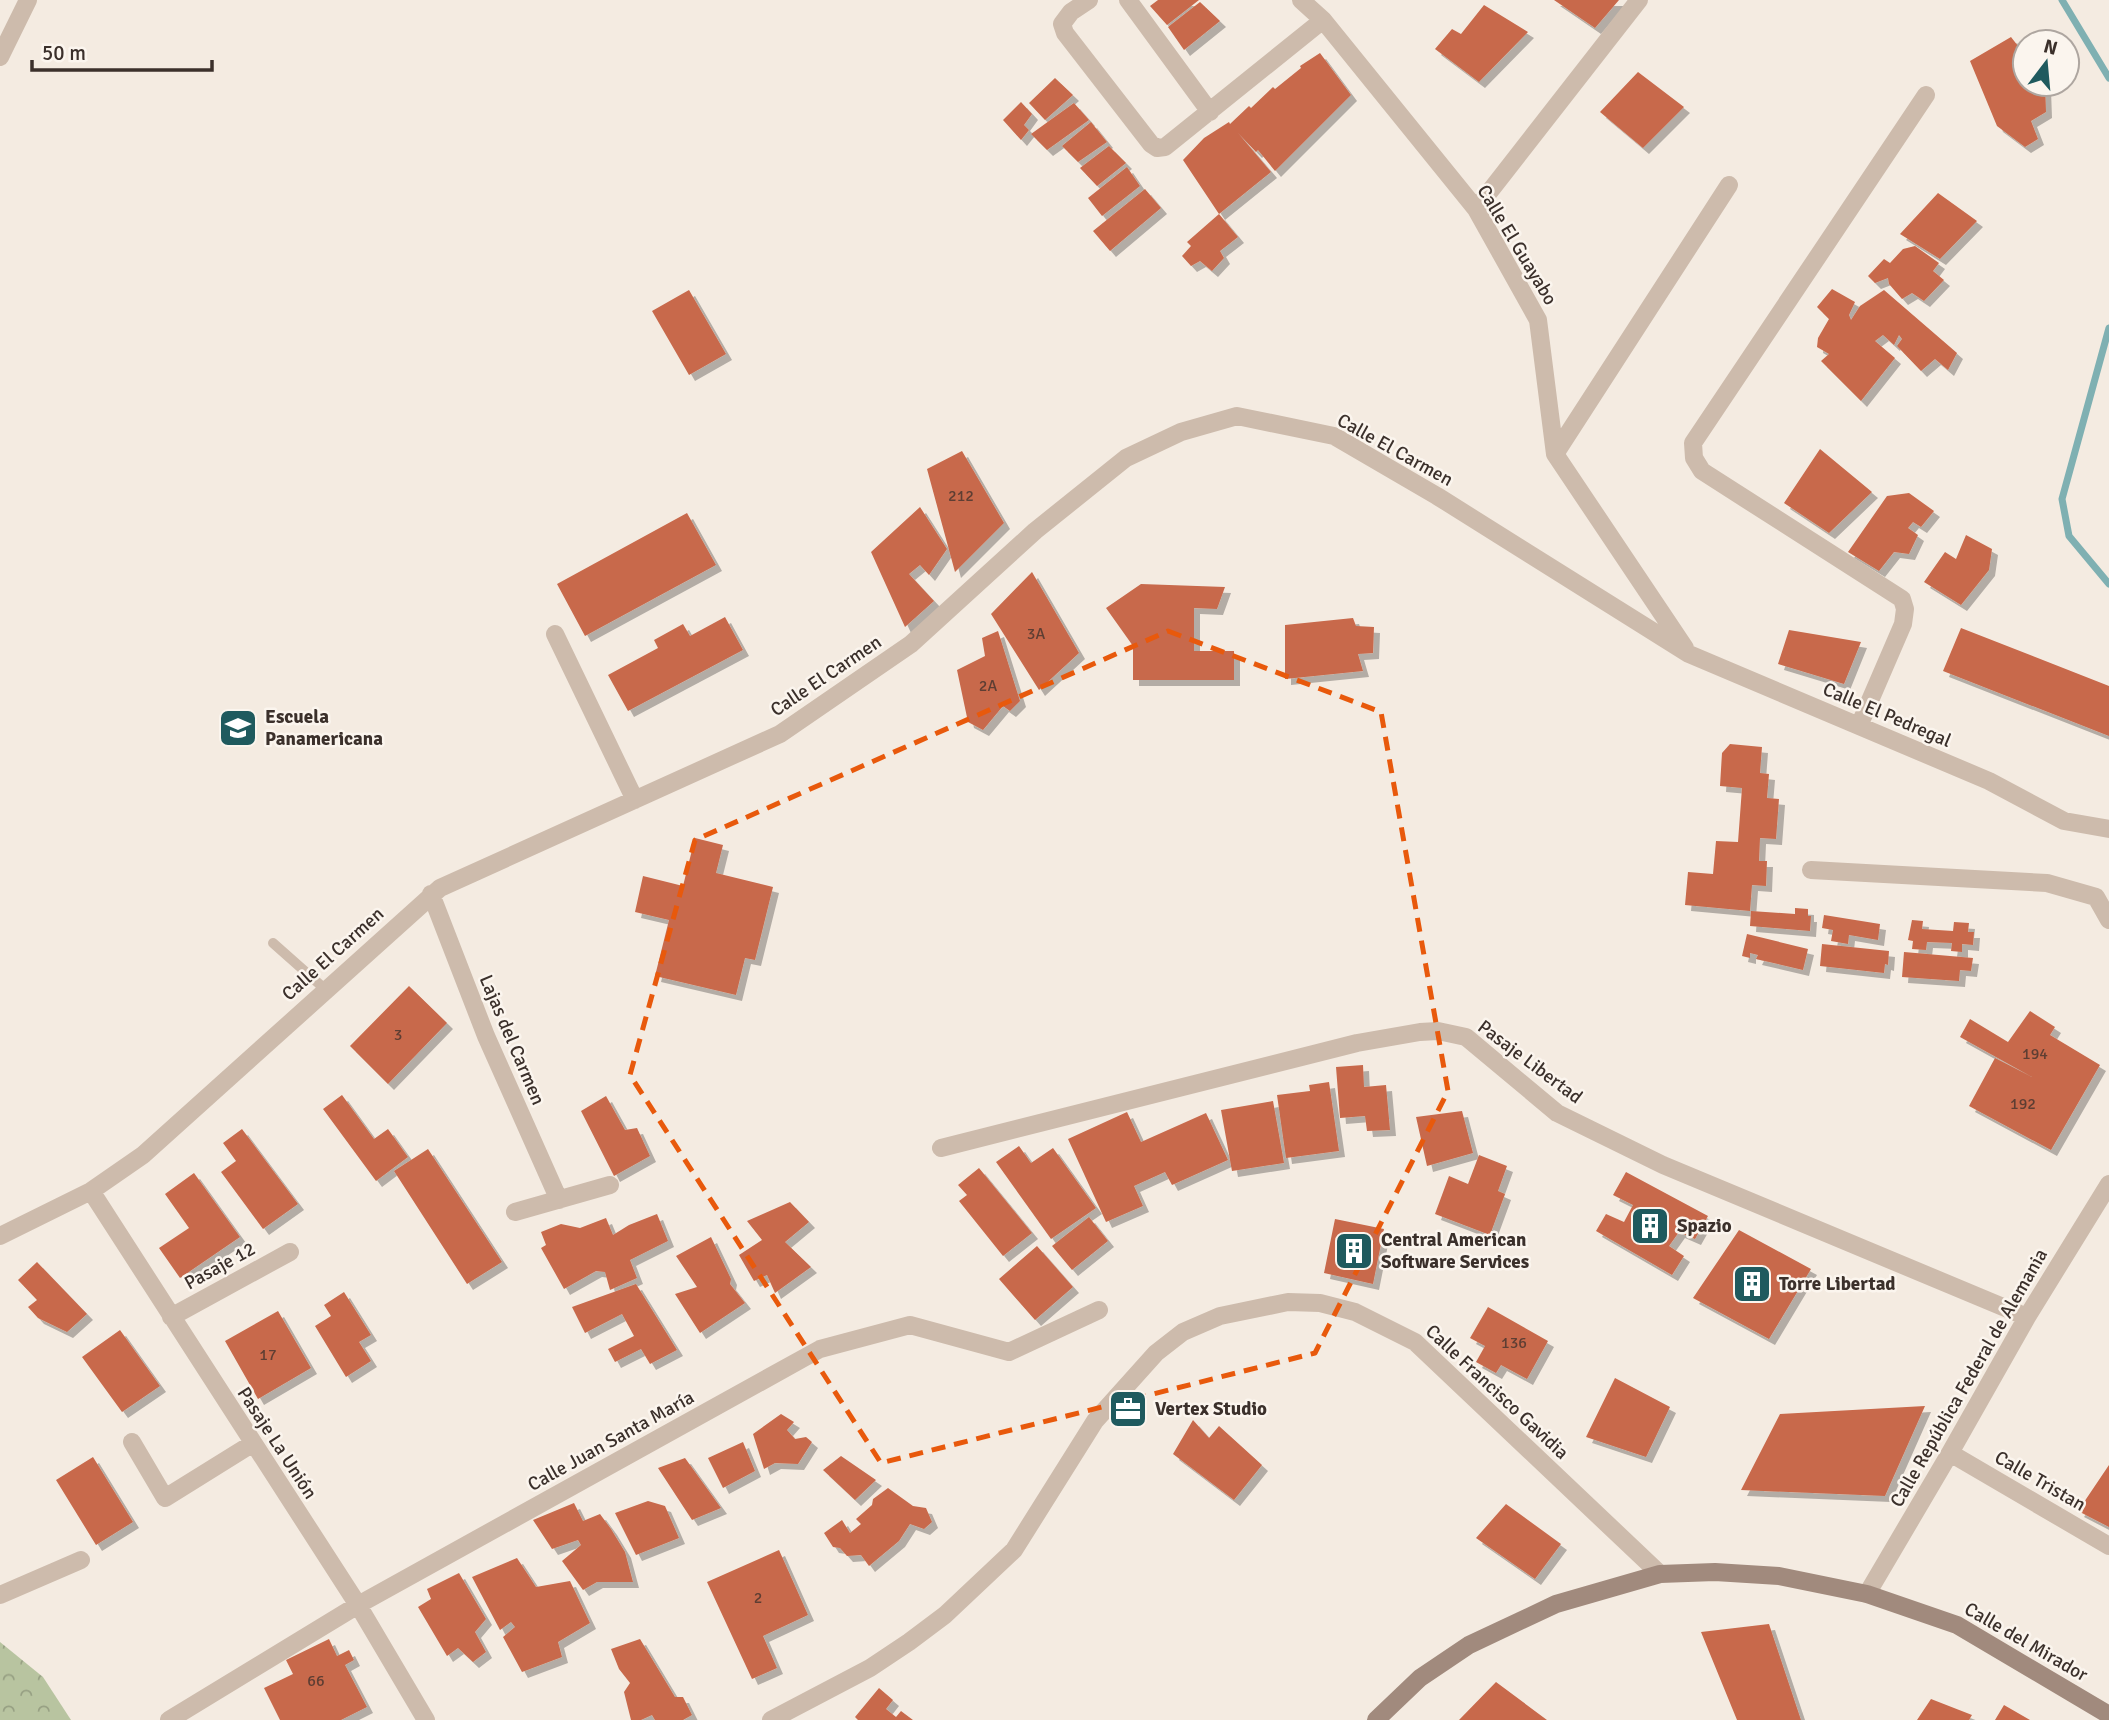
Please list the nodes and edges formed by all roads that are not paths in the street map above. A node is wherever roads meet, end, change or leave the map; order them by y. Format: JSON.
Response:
{"nodes":[{"id":1,"x":28,"y":0,"type":"edge"},
{"id":2,"x":1089,"y":0,"type":"edge"},
{"id":3,"x":1128,"y":0,"type":"edge"},
{"id":4,"x":1301,"y":0,"type":"edge"},
{"id":5,"x":1639,"y":0,"type":"edge"},
{"id":6,"x":1323,"y":20,"type":"junction"},
{"id":7,"x":0,"y":57,"type":"edge"},
{"id":8,"x":1926,"y":95,"type":"dead end"},
{"id":9,"x":1210,"y":112,"type":"junction"},
{"id":10,"x":1729,"y":185,"type":"dead end"},
{"id":11,"x":1476,"y":209,"type":"junction"},
{"id":12,"x":1555,"y":454,"type":"junction"},
{"id":13,"x":555,"y":634,"type":"dead end"},
{"id":14,"x":1689,"y":654,"type":"junction"},
{"id":15,"x":1859,"y":726,"type":"junction"},
{"id":16,"x":635,"y":800,"type":"junction"},
{"id":17,"x":2109,"y":829,"type":"edge"},
{"id":18,"x":1811,"y":870,"type":"dead end"},
{"id":19,"x":431,"y":894,"type":"junction"},
{"id":20,"x":2109,"y":920,"type":"edge"},
{"id":21,"x":273,"y":943,"type":"dead end"},
{"id":22,"x":326,"y":990,"type":"junction"},
{"id":23,"x":941,"y":1148,"type":"dead end"},
{"id":24,"x":2109,"y":1184,"type":"edge"},
{"id":25,"x":610,"y":1185,"type":"dead end"},
{"id":26,"x":91,"y":1191,"type":"junction"},
{"id":27,"x":559,"y":1200,"type":"junction"},
{"id":28,"x":515,"y":1212,"type":"dead end"},
{"id":29,"x":0,"y":1236,"type":"edge"},
{"id":30,"x":290,"y":1252,"type":"dead end"},
{"id":31,"x":1099,"y":1310,"type":"dead end"},
{"id":32,"x":171,"y":1317,"type":"junction"},
{"id":33,"x":2026,"y":1317,"type":"junction"},
{"id":34,"x":132,"y":1442,"type":"dead end"},
{"id":35,"x":252,"y":1444,"type":"junction"},
{"id":36,"x":1950,"y":1453,"type":"junction"},
{"id":37,"x":2109,"y":1546,"type":"edge"},
{"id":38,"x":81,"y":1560,"type":"dead end"},
{"id":39,"x":1660,"y":1574,"type":"junction"},
{"id":40,"x":1867,"y":1594,"type":"junction"},
{"id":41,"x":0,"y":1595,"type":"edge"},
{"id":42,"x":358,"y":1605,"type":"junction"},
{"id":43,"x":2109,"y":1715,"type":"edge"},
{"id":44,"x":169,"y":1720,"type":"edge"},
{"id":45,"x":426,"y":1720,"type":"edge"},
{"id":46,"x":771,"y":1720,"type":"edge"},
{"id":47,"x":1376,"y":1720,"type":"edge"}],
"edges":[{"from":1,"to":7,"type":"street"},
{"from":2,"to":9,"type":"street"},
{"from":3,"to":9,"type":"street"},
{"from":4,"to":6,"type":"street","name":"Calle El Guayabo"},
{"from":5,"to":11,"type":"street"},
{"from":6,"to":9,"type":"street"},
{"from":6,"to":11,"type":"street","name":"Calle El Guayabo"},
{"from":8,"to":15,"type":"street"},
{"from":10,"to":12,"type":"street"},
{"from":11,"to":12,"type":"street","name":"Calle El Guayabo"},
{"from":12,"to":14,"type":"street","name":"Calle El Guayabo"},
{"from":13,"to":16,"type":"street"},
{"from":14,"to":15,"type":"street","name":"Calle El Pedregal"},
{"from":14,"to":16,"type":"street","name":"Calle El Carmen"},
{"from":15,"to":17,"type":"street","name":"Calle El Pedregal"},
{"from":16,"to":19,"type":"street","name":"Calle El Carmen"},
{"from":18,"to":20,"type":"street"},
{"from":19,"to":22,"type":"street","name":"Calle El Carmen"},
{"from":19,"to":27,"type":"street","name":"Lajas del Carmen"},
{"from":21,"to":22,"type":"lane"},
{"from":22,"to":26,"type":"street","name":"Calle El Carmen"},
{"from":23,"to":33,"type":"street","name":"Pasaje Libertad"},
{"from":24,"to":33,"type":"street","name":"Calle República Federal de Alemania"},
{"from":25,"to":27,"type":"street"},
{"from":26,"to":29,"type":"street","name":"Calle El Carmen"},
{"from":26,"to":32,"type":"street","name":"Pasaje La Unión"},
{"from":27,"to":28,"type":"street"},
{"from":30,"to":32,"type":"street","name":"Pasaje 12"},
{"from":31,"to":42,"type":"street","name":"Calle Juan Santa María"},
{"from":32,"to":35,"type":"street","name":"Pasaje La Unión"},
{"from":33,"to":36,"type":"street","name":"Calle República Federal de Alemania"},
{"from":34,"to":35,"type":"street"},
{"from":35,"to":42,"type":"street","name":"Pasaje La Unión"},
{"from":36,"to":37,"type":"street","name":"Calle Tristan"},
{"from":36,"to":40,"type":"street","name":"Calle República Federal de Alemania"},
{"from":38,"to":41,"type":"street"},
{"from":39,"to":40,"type":"street","name":"Calle del Mirador"},
{"from":39,"to":46,"type":"street","name":"Calle Francisco Gavidia"},
{"from":39,"to":47,"type":"street","name":"Calle del Mirador"},
{"from":40,"to":43,"type":"street","name":"Calle del Mirador"},
{"from":42,"to":44,"type":"street","name":"Calle Juan Santa María"},
{"from":42,"to":45,"type":"street","name":"Pasaje La Unión"}]}
